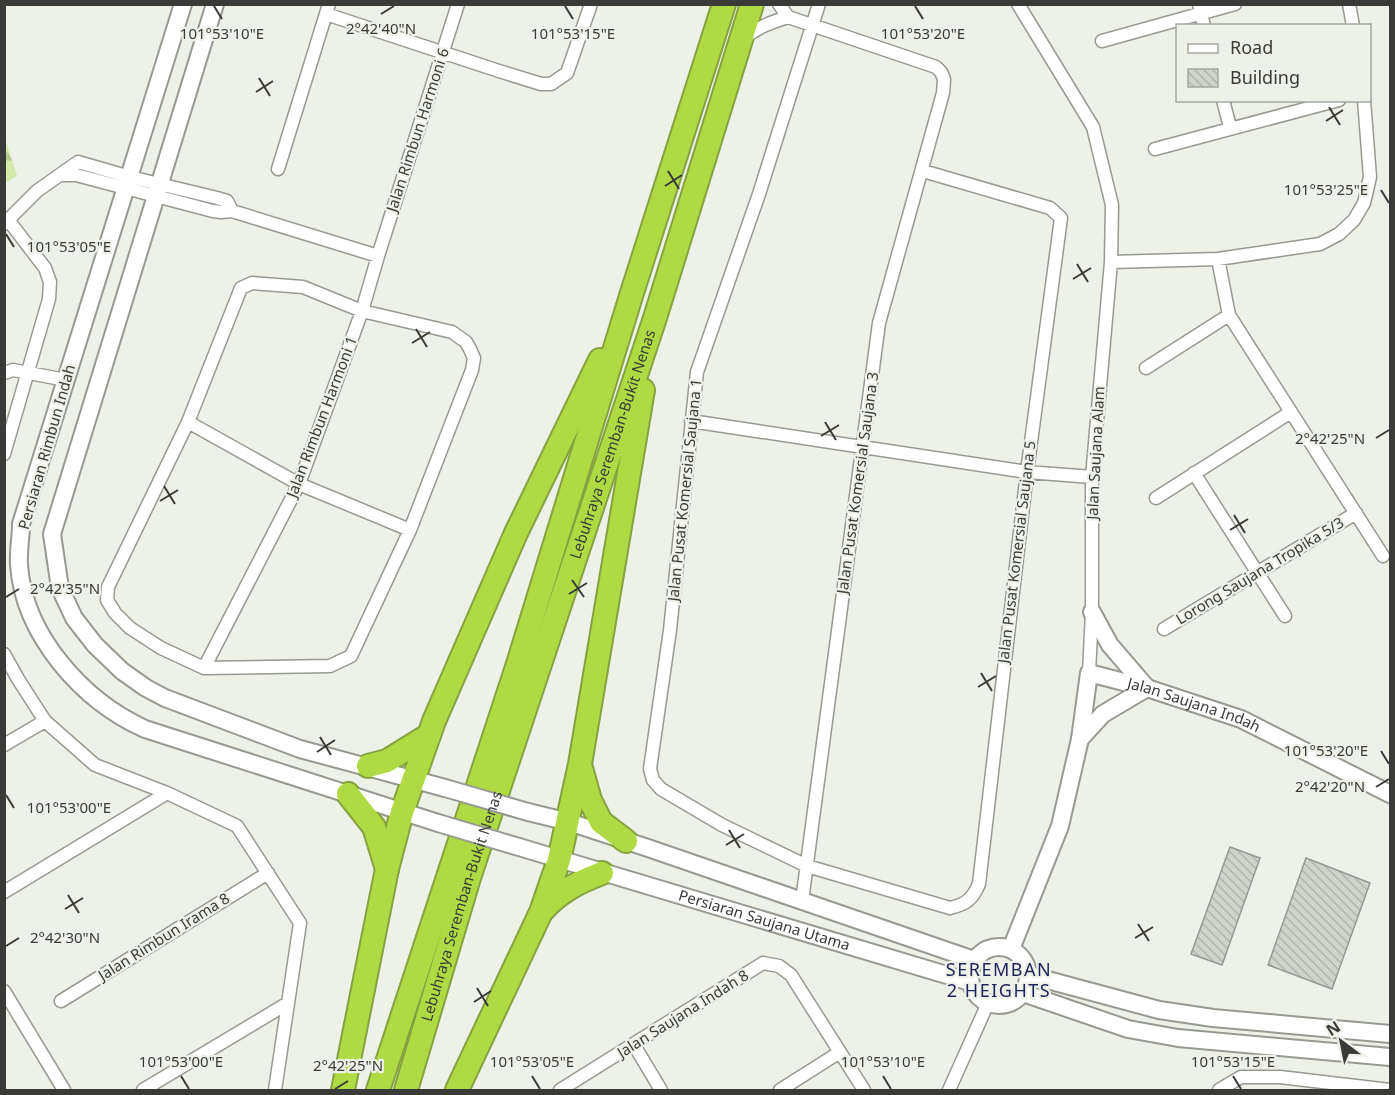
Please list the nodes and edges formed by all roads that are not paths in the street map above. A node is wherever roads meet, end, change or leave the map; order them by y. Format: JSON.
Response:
{"nodes":[{"id":1,"x":183,"y":4,"type":"edge"},
{"id":2,"x":216,"y":4,"type":"edge"},
{"id":3,"x":458,"y":4,"type":"edge"},
{"id":4,"x":591,"y":4,"type":"edge"},
{"id":5,"x":724,"y":4,"type":"edge"},
{"id":6,"x":752,"y":4,"type":"edge"},
{"id":7,"x":779,"y":4,"type":"edge"},
{"id":8,"x":819,"y":4,"type":"edge"},
{"id":9,"x":1018,"y":4,"type":"edge"},
{"id":10,"x":1235,"y":4,"type":"edge"},
{"id":11,"x":1349,"y":4,"type":"edge"},
{"id":12,"x":328,"y":9,"type":"edge"},
{"id":13,"x":1201,"y":15,"type":"edge"},
{"id":14,"x":788,"y":17,"type":"junction"},
{"id":15,"x":1353,"y":24,"type":"edge"},
{"id":16,"x":812,"y":25,"type":"junction"},
{"id":17,"x":741,"y":40,"type":"junction"},
{"id":18,"x":1102,"y":41,"type":"dead end"},
{"id":19,"x":442,"y":53,"type":"junction"},
{"id":20,"x":1224,"y":102,"type":"edge"},
{"id":21,"x":1332,"y":102,"type":"edge"},
{"id":22,"x":1364,"y":102,"type":"edge"},
{"id":23,"x":1230,"y":127,"type":"junction"},
{"id":24,"x":1155,"y":148,"type":"dead end"},
{"id":25,"x":278,"y":169,"type":"dead end"},
{"id":26,"x":923,"y":171,"type":"junction"},
{"id":27,"x":128,"y":183,"type":"junction"},
{"id":28,"x":159,"y":189,"type":"junction"},
{"id":29,"x":7,"y":222,"type":"edge"},
{"id":30,"x":378,"y":256,"type":"junction"},
{"id":31,"x":1218,"y":259,"type":"junction"},
{"id":32,"x":1111,"y":262,"type":"junction"},
{"id":33,"x":631,"y":296,"type":"junction"},
{"id":34,"x":362,"y":311,"type":"junction"},
{"id":35,"x":1229,"y":315,"type":"junction"},
{"id":36,"x":655,"y":318,"type":"junction"},
{"id":37,"x":1146,"y":368,"type":"dead end"},
{"id":38,"x":28,"y":372,"type":"junction"},
{"id":39,"x":4,"y":373,"type":"edge"},
{"id":40,"x":66,"y":380,"type":"junction"},
{"id":41,"x":1291,"y":412,"type":"junction"},
{"id":42,"x":691,"y":421,"type":"junction"},
{"id":43,"x":188,"y":422,"type":"junction"},
{"id":44,"x":862,"y":447,"type":"junction"},
{"id":45,"x":4,"y":454,"type":"edge"},
{"id":46,"x":1027,"y":472,"type":"junction"},
{"id":47,"x":1194,"y":473,"type":"junction"},
{"id":48,"x":1092,"y":477,"type":"junction"},
{"id":49,"x":299,"y":484,"type":"junction"},
{"id":50,"x":1156,"y":498,"type":"dead end"},
{"id":51,"x":1356,"y":513,"type":"junction"},
{"id":52,"x":410,"y":530,"type":"junction"},
{"id":53,"x":1383,"y":556,"type":"dead end"},
{"id":54,"x":1257,"y":572,"type":"junction"},
{"id":55,"x":1092,"y":612,"type":"junction"},
{"id":56,"x":1285,"y":616,"type":"dead end"},
{"id":57,"x":1164,"y":629,"type":"dead end"},
{"id":58,"x":4,"y":654,"type":"edge"},
{"id":59,"x":204,"y":668,"type":"junction"},
{"id":60,"x":1089,"y":674,"type":"junction"},
{"id":61,"x":1148,"y":688,"type":"junction"},
{"id":62,"x":45,"y":720,"type":"junction"},
{"id":63,"x":429,"y":735,"type":"junction"},
{"id":64,"x":1080,"y":739,"type":"junction"},
{"id":65,"x":4,"y":745,"type":"edge"},
{"id":66,"x":580,"y":764,"type":"junction"},
{"id":67,"x":368,"y":766,"type":"junction"},
{"id":68,"x":413,"y":779,"type":"junction"},
{"id":69,"x":167,"y":793,"type":"junction"},
{"id":70,"x":1390,"y":794,"type":"edge"},
{"id":71,"x":348,"y":795,"type":"junction"},
{"id":72,"x":402,"y":812,"type":"junction"},
{"id":73,"x":528,"y":812,"type":"joint"},
{"id":74,"x":569,"y":822,"type":"junction"},
{"id":75,"x":626,"y":842,"type":"junction"},
{"id":76,"x":519,"y":847,"type":"joint"},
{"id":77,"x":559,"y":860,"type":"junction"},
{"id":78,"x":807,"y":866,"type":"junction"},
{"id":79,"x":387,"y":869,"type":"junction"},
{"id":80,"x":268,"y":873,"type":"junction"},
{"id":81,"x":602,"y":873,"type":"junction"},
{"id":82,"x":4,"y":892,"type":"edge"},
{"id":83,"x":802,"y":901,"type":"junction"},
{"id":84,"x":541,"y":912,"type":"junction"},
{"id":85,"x":1011,"y":949,"type":"junction"},
{"id":86,"x":974,"y":960,"type":"junction"},
{"id":87,"x":1029,"y":975,"type":"junction"},
{"id":88,"x":970,"y":982,"type":"junction"},
{"id":89,"x":4,"y":991,"type":"edge"},
{"id":90,"x":1023,"y":993,"type":"junction"},
{"id":91,"x":61,"y":1001,"type":"dead end"},
{"id":92,"x":288,"y":1003,"type":"junction"},
{"id":93,"x":988,"y":1003,"type":"junction"},
{"id":94,"x":1390,"y":1034,"type":"edge"},
{"id":95,"x":633,"y":1046,"type":"junction"},
{"id":96,"x":840,"y":1052,"type":"junction"},
{"id":97,"x":1390,"y":1057,"type":"edge"},
{"id":98,"x":63,"y":1090,"type":"edge"},
{"id":99,"x":143,"y":1090,"type":"edge"},
{"id":100,"x":275,"y":1090,"type":"edge"},
{"id":101,"x":343,"y":1090,"type":"edge"},
{"id":102,"x":378,"y":1090,"type":"edge"},
{"id":103,"x":406,"y":1090,"type":"edge"},
{"id":104,"x":457,"y":1090,"type":"edge"},
{"id":105,"x":560,"y":1090,"type":"edge"},
{"id":106,"x":662,"y":1090,"type":"edge"},
{"id":107,"x":780,"y":1090,"type":"edge"},
{"id":108,"x":864,"y":1090,"type":"edge"},
{"id":109,"x":949,"y":1090,"type":"edge"},
{"id":110,"x":1219,"y":1090,"type":"edge"},
{"id":111,"x":1390,"y":1090,"type":"edge"}],
"edges":[{"from":1,"to":27,"type":"street","name":"Persiaran Rimbun Indah"},
{"from":2,"to":28,"type":"street","name":"Persiaran Rimbun Indah"},
{"from":3,"to":19,"type":"street","name":"Jalan Rimbun Harmoni 6"},
{"from":4,"to":19,"type":"street"},
{"from":5,"to":33,"type":"highway","name":"Lebuhraya Seremban-Bukit Nenas"},
{"from":6,"to":17,"type":"highway","name":"Lebuhraya Seremban-Bukit Nenas"},
{"from":7,"to":14,"type":"street"},
{"from":8,"to":16,"type":"street","name":"Jalan Pusat Komersial Saujana 1"},
{"from":9,"to":32,"type":"street","name":"Jalan Saujana Alam"},
{"from":10,"to":13,"type":"street"},
{"from":11,"to":15,"type":"street"},
{"from":12,"to":19,"type":"street"},
{"from":12,"to":25,"type":"street"},
{"from":13,"to":18,"type":"street"},
{"from":14,"to":16,"type":"street"},
{"from":14,"to":17,"type":"street"},
{"from":16,"to":26,"type":"street","name":"Jalan Pusat Komersial Saujana 3"},
{"from":16,"to":42,"type":"street","name":"Jalan Pusat Komersial Saujana 1"},
{"from":17,"to":36,"type":"highway","name":"Lebuhraya Seremban-Bukit Nenas"},
{"from":19,"to":30,"type":"street","name":"Jalan Rimbun Harmoni 6"},
{"from":20,"to":23,"type":"street"},
{"from":21,"to":23,"type":"street"},
{"from":22,"to":31,"type":"street"},
{"from":23,"to":24,"type":"street"},
{"from":26,"to":44,"type":"street","name":"Jalan Pusat Komersial Saujana 3"},
{"from":26,"to":46,"type":"street","name":"Jalan Pusat Komersial Saujana 5"},
{"from":27,"to":28,"type":"street"},
{"from":27,"to":29,"type":"street"},
{"from":27,"to":40,"type":"street","name":"Persiaran Rimbun Indah"},
{"from":28,"to":30,"type":"street"},
{"from":28,"to":67,"type":"street","name":"Persiaran Rimbun Indah"},
{"from":29,"to":38,"type":"street"},
{"from":30,"to":34,"type":"street","name":"Jalan Rimbun Harmoni 1"},
{"from":31,"to":32,"type":"street"},
{"from":31,"to":35,"type":"street"},
{"from":32,"to":48,"type":"street","name":"Jalan Saujana Alam"},
{"from":33,"to":63,"type":"highway"},
{"from":33,"to":102,"type":"highway","name":"Lebuhraya Seremban-Bukit Nenas"},
{"from":34,"to":43,"type":"street"},
{"from":34,"to":49,"type":"street","name":"Jalan Rimbun Harmoni 1"},
{"from":34,"to":52,"type":"street"},
{"from":35,"to":37,"type":"street"},
{"from":35,"to":41,"type":"street"},
{"from":36,"to":66,"type":"highway"},
{"from":36,"to":103,"type":"highway","name":"Lebuhraya Seremban-Bukit Nenas"},
{"from":38,"to":39,"type":"street"},
{"from":38,"to":40,"type":"street"},
{"from":38,"to":45,"type":"street"},
{"from":40,"to":71,"type":"street","name":"Persiaran Rimbun Indah"},
{"from":41,"to":47,"type":"street"},
{"from":41,"to":51,"type":"street"},
{"from":42,"to":44,"type":"street"},
{"from":42,"to":78,"type":"street","name":"Jalan Pusat Komersial Saujana 1"},
{"from":43,"to":49,"type":"street"},
{"from":43,"to":59,"type":"street"},
{"from":44,"to":46,"type":"street"},
{"from":44,"to":78,"type":"street","name":"Jalan Pusat Komersial Saujana 3"},
{"from":46,"to":48,"type":"street"},
{"from":46,"to":78,"type":"street","name":"Jalan Pusat Komersial Saujana 5"},
{"from":47,"to":50,"type":"street"},
{"from":47,"to":54,"type":"street"},
{"from":48,"to":55,"type":"street","name":"Jalan Saujana Alam"},
{"from":49,"to":52,"type":"street"},
{"from":49,"to":59,"type":"street","name":"Jalan Rimbun Harmoni 1"},
{"from":51,"to":53,"type":"street"},
{"from":51,"to":54,"type":"street","name":"Lorong Saujana Tropika 5/3"},
{"from":52,"to":59,"type":"street"},
{"from":54,"to":56,"type":"street"},
{"from":54,"to":57,"type":"street","name":"Lorong Saujana Tropika 5/3"},
{"from":55,"to":60,"type":"street","name":"Jalan Saujana Alam"},
{"from":55,"to":61,"type":"street"},
{"from":58,"to":62,"type":"street"},
{"from":60,"to":61,"type":"street","name":"Jalan Saujana Indah"},
{"from":60,"to":64,"type":"street","name":"Jalan Saujana Alam"},
{"from":61,"to":64,"type":"street"},
{"from":61,"to":70,"type":"street","name":"Jalan Saujana Indah"},
{"from":62,"to":65,"type":"street"},
{"from":62,"to":69,"type":"street"},
{"from":63,"to":67,"type":"highway"},
{"from":63,"to":68,"type":"highway"},
{"from":64,"to":85,"type":"street","name":"Jalan Saujana Alam"},
{"from":66,"to":74,"type":"highway"},
{"from":66,"to":75,"type":"highway"},
{"from":67,"to":68,"type":"street","name":"Persiaran Rimbun Indah"},
{"from":68,"to":72,"type":"highway"},
{"from":68,"to":73,"type":"street","name":"Persiaran Rimbun Indah","bridge":true},
{"from":69,"to":80,"type":"street"},
{"from":69,"to":82,"type":"street"},
{"from":71,"to":72,"type":"street","name":"Persiaran Rimbun Indah"},
{"from":71,"to":79,"type":"highway"},
{"from":72,"to":76,"type":"street","name":"Persiaran Rimbun Indah","bridge":true},
{"from":72,"to":79,"type":"highway"},
{"from":73,"to":74,"type":"street","name":"Persiaran Saujana Utama"},
{"from":74,"to":75,"type":"street","name":"Persiaran Saujana Utama"},
{"from":74,"to":77,"type":"highway"},
{"from":75,"to":83,"type":"street","name":"Persiaran Saujana Utama"},
{"from":76,"to":77,"type":"street","name":"Persiaran Saujana Utama"},
{"from":77,"to":81,"type":"street","name":"Persiaran Saujana Utama"},
{"from":77,"to":84,"type":"highway"},
{"from":78,"to":83,"type":"street","name":"Jalan Pusat Komersial Saujana 3"},
{"from":79,"to":101,"type":"highway"},
{"from":80,"to":91,"type":"street","name":"Jalan Rimbun Irama 8"},
{"from":80,"to":92,"type":"street"},
{"from":81,"to":84,"type":"highway"},
{"from":81,"to":88,"type":"street","name":"Persiaran Saujana Utama"},
{"from":83,"to":86,"type":"street","name":"Persiaran Saujana Utama"},
{"from":84,"to":104,"type":"highway"},
{"from":85,"to":86,"type":"street"},
{"from":85,"to":87,"type":"street"},
{"from":86,"to":88,"type":"street"},
{"from":87,"to":90,"type":"street"},
{"from":87,"to":94,"type":"street"},
{"from":88,"to":93,"type":"street"},
{"from":89,"to":98,"type":"street"},
{"from":90,"to":93,"type":"street"},
{"from":90,"to":97,"type":"street"},
{"from":92,"to":99,"type":"street"},
{"from":92,"to":100,"type":"street"},
{"from":93,"to":109,"type":"street"},
{"from":95,"to":96,"type":"street","name":"Jalan Saujana Indah 8"},
{"from":95,"to":105,"type":"street","name":"Jalan Saujana Indah 8"},
{"from":95,"to":106,"type":"street"},
{"from":96,"to":107,"type":"street"},
{"from":96,"to":108,"type":"street"},
{"from":110,"to":111,"type":"street"}]}
